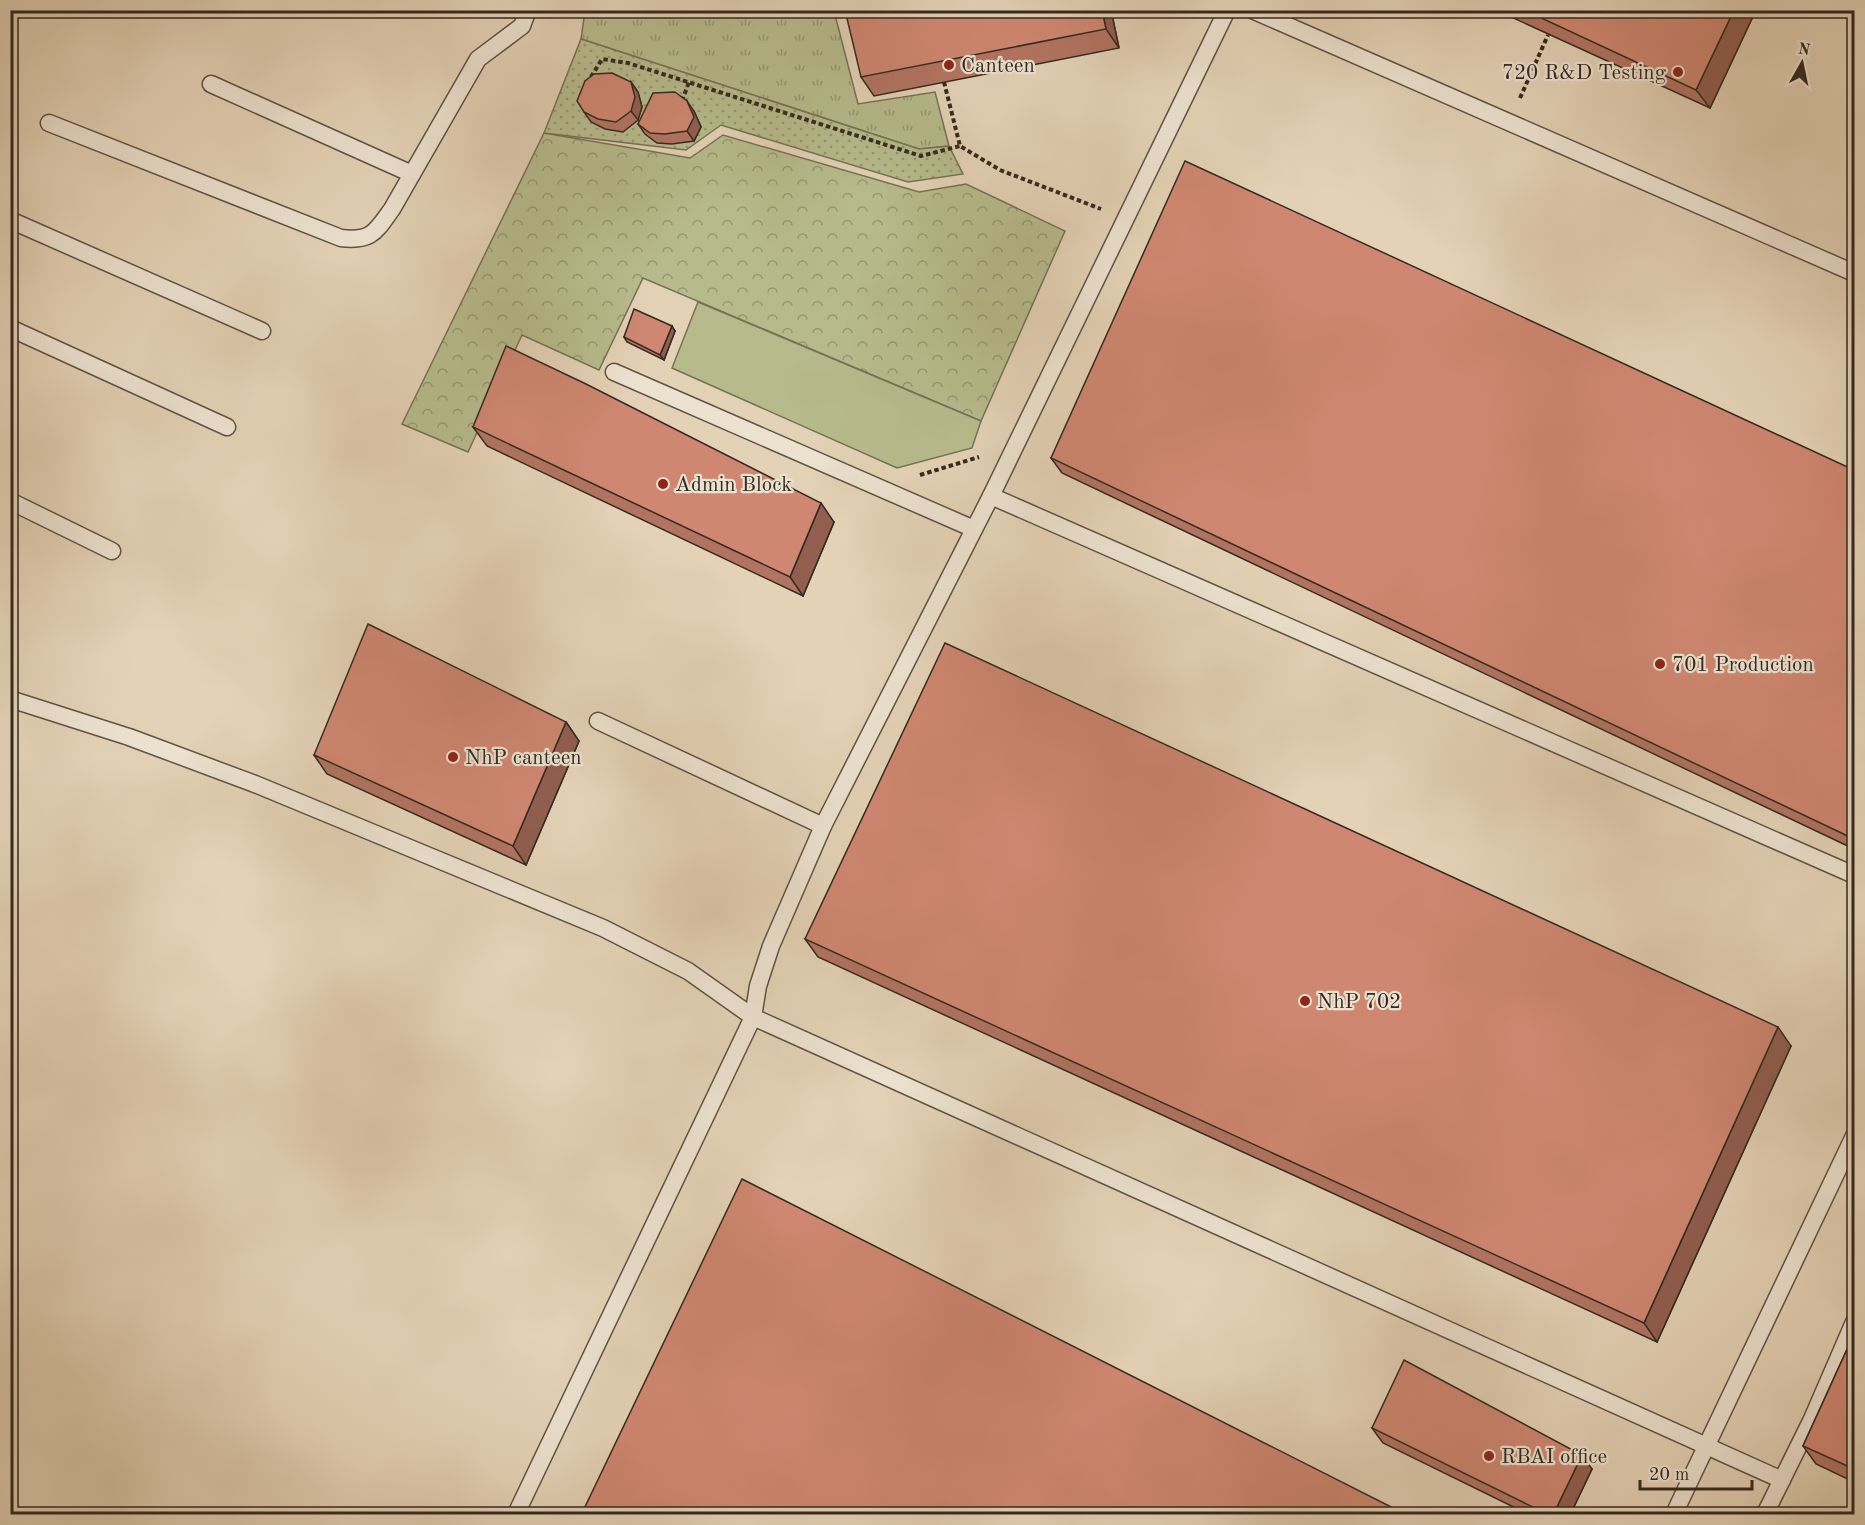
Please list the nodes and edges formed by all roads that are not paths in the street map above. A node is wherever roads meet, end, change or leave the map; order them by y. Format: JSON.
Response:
{"nodes":[{"id":1,"x":528,"y":10,"type":"edge"},
{"id":2,"x":1227,"y":10,"type":"edge"},
{"id":3,"x":1252,"y":10,"type":"edge"},
{"id":4,"x":211,"y":84,"type":"dead end"},
{"id":5,"x":49,"y":123,"type":"dead end"},
{"id":6,"x":412,"y":174,"type":"junction"},
{"id":7,"x":10,"y":220,"type":"edge"},
{"id":8,"x":1854,"y":273,"type":"edge"},
{"id":9,"x":10,"y":328,"type":"edge"},
{"id":10,"x":262,"y":332,"type":"dead end"},
{"id":11,"x":614,"y":372,"type":"dead end"},
{"id":12,"x":227,"y":427,"type":"dead end"},
{"id":13,"x":991,"y":496,"type":"junction"},
{"id":14,"x":10,"y":501,"type":"edge"},
{"id":15,"x":974,"y":529,"type":"junction"},
{"id":16,"x":112,"y":551,"type":"dead end"},
{"id":17,"x":10,"y":699,"type":"edge"},
{"id":18,"x":598,"y":721,"type":"dead end"},
{"id":19,"x":823,"y":826,"type":"junction"},
{"id":20,"x":1854,"y":875,"type":"edge"},
{"id":21,"x":753,"y":1017,"type":"junction"},
{"id":22,"x":1854,"y":1136,"type":"edge"},
{"id":23,"x":1854,"y":1322,"type":"edge"},
{"id":24,"x":1706,"y":1444,"type":"junction"},
{"id":25,"x":1782,"y":1480,"type":"junction"},
{"id":26,"x":516,"y":1515,"type":"edge"},
{"id":27,"x":1674,"y":1515,"type":"edge"},
{"id":28,"x":1765,"y":1515,"type":"edge"}],
"edges":[{"from":1,"to":6,"type":"lane"},
{"from":2,"to":13,"type":"lane"},
{"from":3,"to":8,"type":"lane"},
{"from":4,"to":6,"type":"lane"},
{"from":5,"to":6,"type":"lane"},
{"from":7,"to":10,"type":"lane"},
{"from":9,"to":12,"type":"lane"},
{"from":11,"to":15,"type":"lane"},
{"from":13,"to":15,"type":"lane"},
{"from":13,"to":20,"type":"lane"},
{"from":14,"to":16,"type":"lane"},
{"from":15,"to":19,"type":"lane"},
{"from":17,"to":21,"type":"lane"},
{"from":18,"to":19,"type":"lane"},
{"from":19,"to":21,"type":"lane"},
{"from":21,"to":24,"type":"lane"},
{"from":21,"to":26,"type":"lane"},
{"from":22,"to":24,"type":"lane"},
{"from":23,"to":25,"type":"lane"},
{"from":24,"to":25,"type":"lane"},
{"from":24,"to":27,"type":"lane"},
{"from":25,"to":28,"type":"lane"}]}
